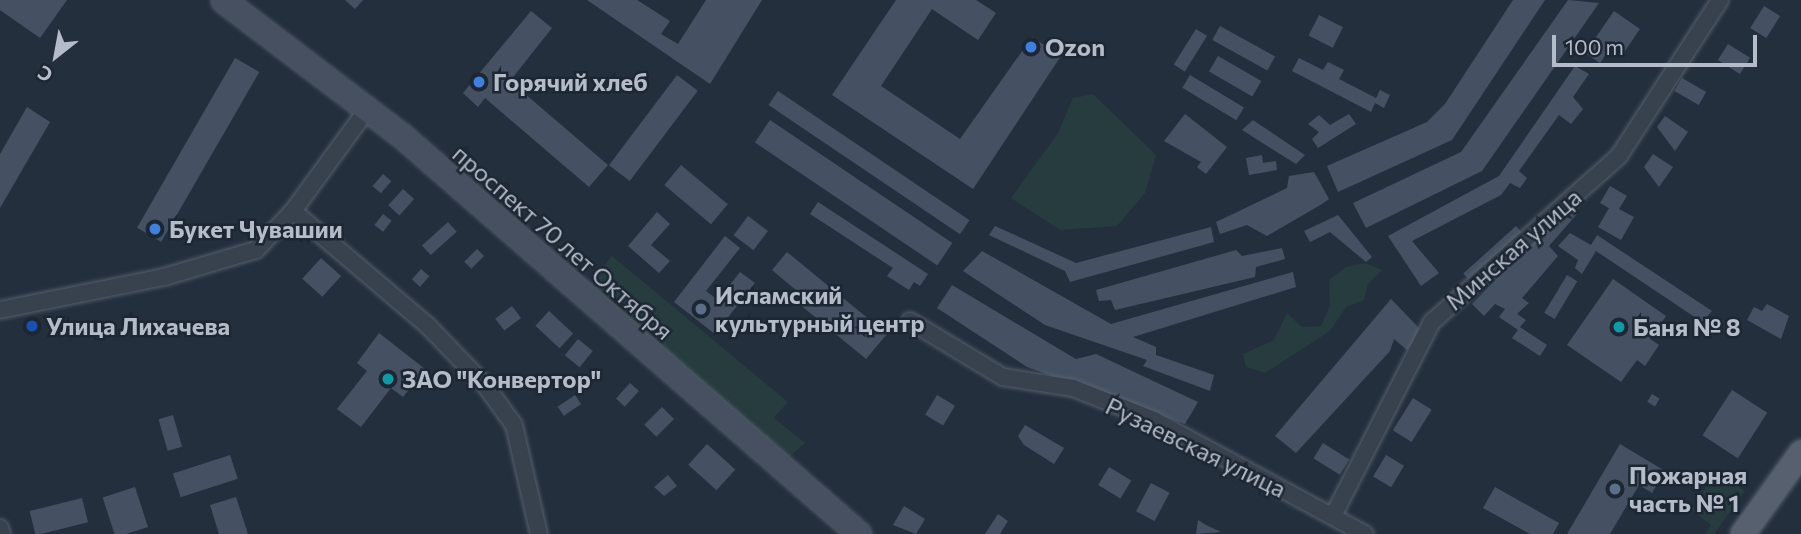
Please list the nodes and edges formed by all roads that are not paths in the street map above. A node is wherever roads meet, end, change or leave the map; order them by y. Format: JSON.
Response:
{"nodes":[{"id":1,"x":223,"y":0,"type":"edge"},
{"id":2,"x":1720,"y":0,"type":"edge"},
{"id":3,"x":368,"y":108,"type":"junction"},
{"id":4,"x":293,"y":211,"type":"junction"},
{"id":5,"x":0,"y":310,"type":"edge"},
{"id":6,"x":910,"y":321,"type":"dead end"},
{"id":7,"x":1801,"y":453,"type":"edge"},
{"id":8,"x":1333,"y":516,"type":"junction"},
{"id":9,"x":0,"y":528,"type":"edge"},
{"id":10,"x":2,"y":534,"type":"edge"},
{"id":11,"x":539,"y":534,"type":"edge"},
{"id":12,"x":859,"y":534,"type":"edge"},
{"id":13,"x":1365,"y":534,"type":"edge"},
{"id":14,"x":1743,"y":534,"type":"edge"}],
"edges":[{"from":1,"to":3,"type":"main road","name":"проспект 70 лет Октября"},
{"from":2,"to":8,"type":"street","name":"Минская улица"},
{"from":3,"to":4,"type":"street"},
{"from":3,"to":12,"type":"main road","name":"проспект 70 лет Октября"},
{"from":4,"to":5,"type":"street"},
{"from":4,"to":11,"type":"street"},
{"from":6,"to":8,"type":"street","name":"Рузаевская улица"},
{"from":7,"to":14,"type":"main road"},
{"from":8,"to":13,"type":"street","name":"Рузаевская улица"},
{"from":9,"to":10,"type":"street"}]}
